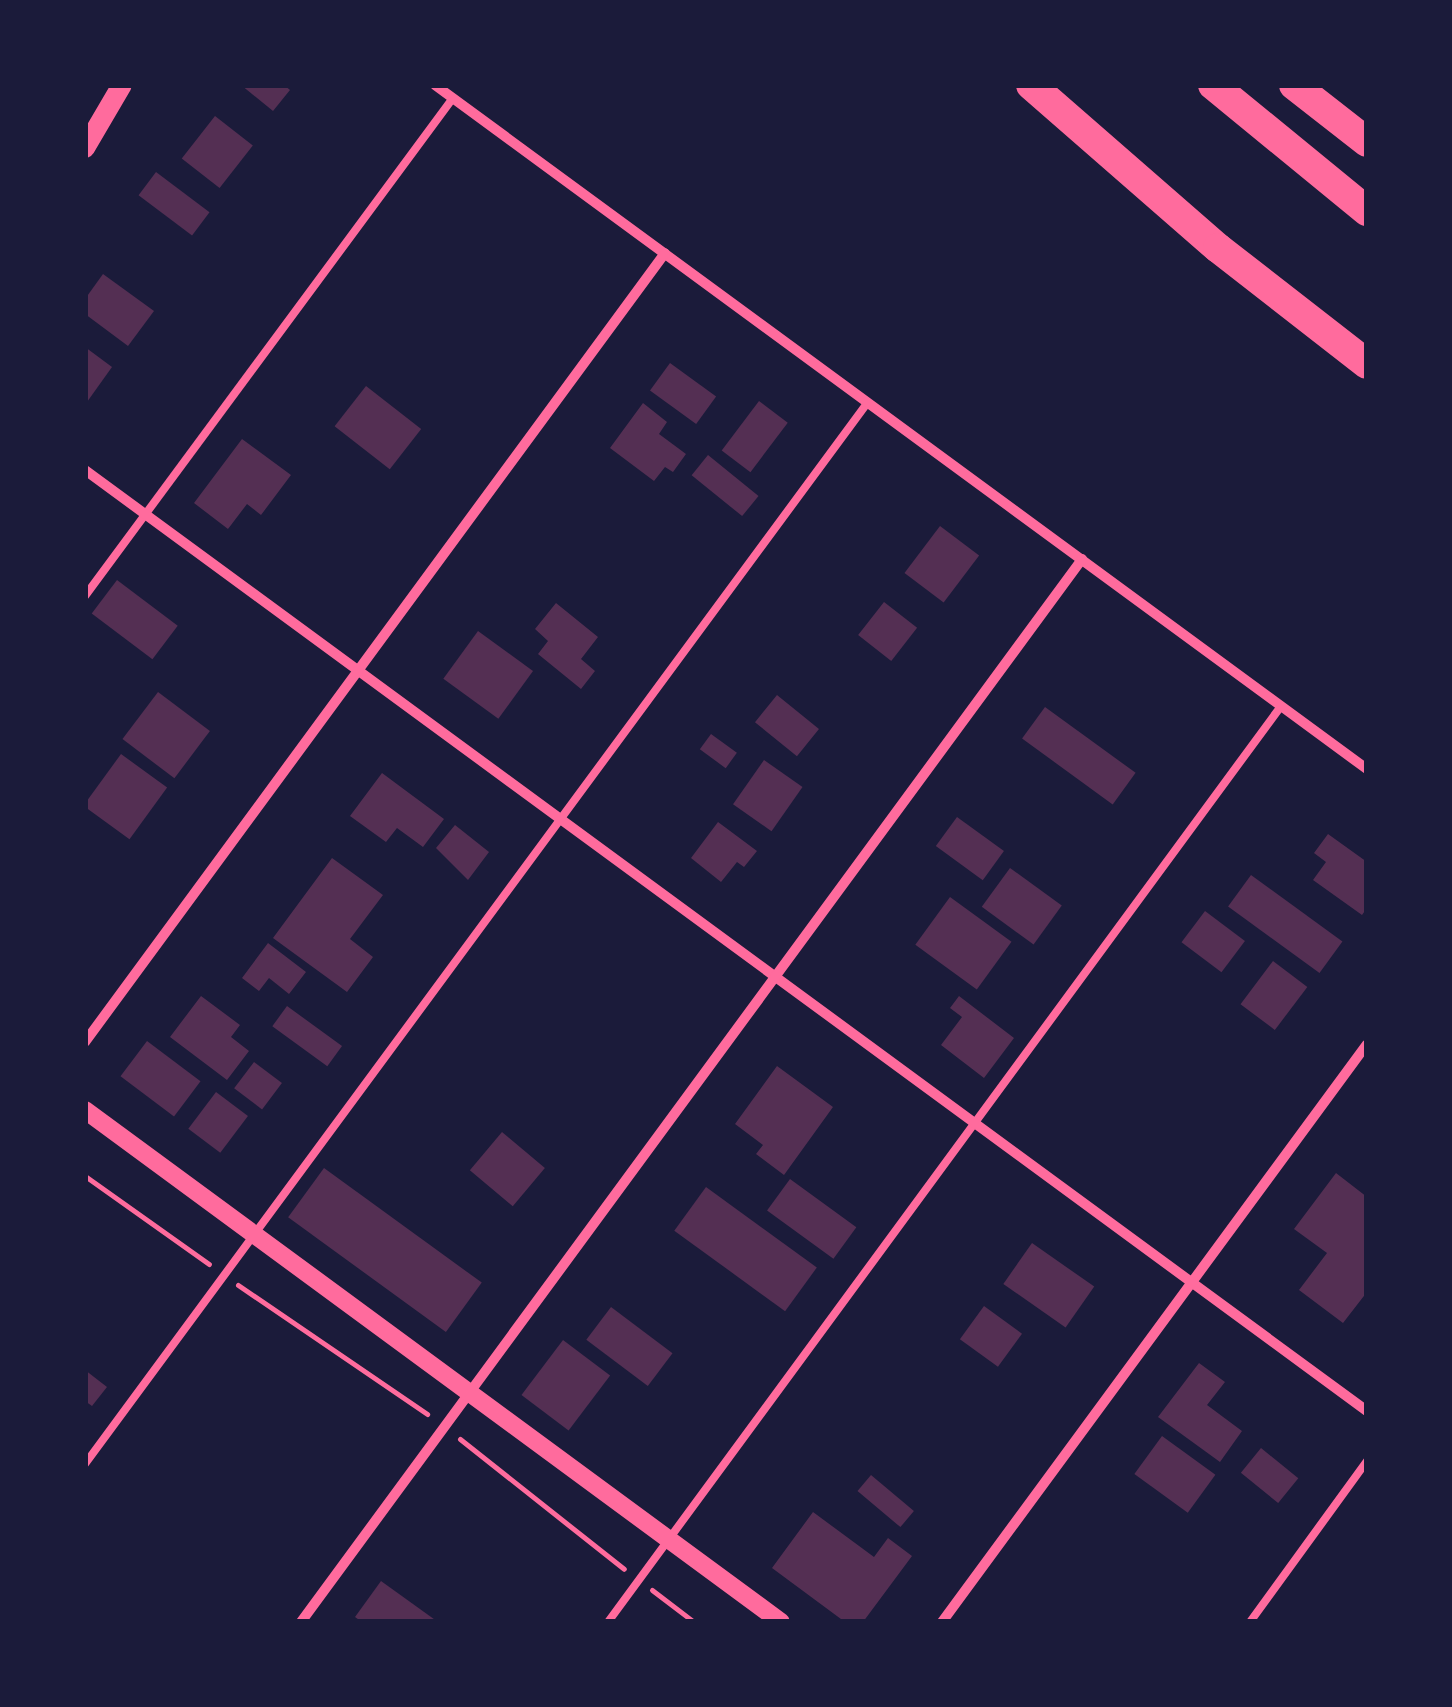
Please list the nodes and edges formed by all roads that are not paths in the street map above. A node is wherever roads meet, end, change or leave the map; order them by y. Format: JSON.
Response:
{"nodes":[{"id":1,"x":122,"y":85,"type":"edge"},
{"id":2,"x":436,"y":85,"type":"edge"},
{"id":3,"x":1031,"y":85,"type":"edge"},
{"id":4,"x":1213,"y":85,"type":"edge"},
{"id":5,"x":1294,"y":85,"type":"edge"},
{"id":6,"x":453,"y":98,"type":"junction"},
{"id":7,"x":1367,"y":142,"type":"edge"},
{"id":8,"x":85,"y":148,"type":"edge"},
{"id":9,"x":1367,"y":211,"type":"edge"},
{"id":10,"x":665,"y":253,"type":"junction"},
{"id":11,"x":1367,"y":364,"type":"edge"},
{"id":12,"x":868,"y":402,"type":"junction"},
{"id":13,"x":85,"y":470,"type":"edge"},
{"id":14,"x":145,"y":514,"type":"junction"},
{"id":15,"x":1082,"y":560,"type":"junction"},
{"id":16,"x":85,"y":596,"type":"edge"},
{"id":17,"x":358,"y":671,"type":"junction"},
{"id":18,"x":1281,"y":706,"type":"junction"},
{"id":19,"x":1367,"y":769,"type":"edge"},
{"id":20,"x":561,"y":820,"type":"junction"},
{"id":21,"x":775,"y":977,"type":"junction"},
{"id":22,"x":85,"y":1042,"type":"edge"},
{"id":23,"x":1367,"y":1044,"type":"edge"},
{"id":24,"x":85,"y":1110,"type":"edge"},
{"id":25,"x":977,"y":1124,"type":"junction"},
{"id":26,"x":254,"y":1235,"type":"junction"},
{"id":27,"x":1192,"y":1283,"type":"junction"},
{"id":28,"x":470,"y":1393,"type":"junction"},
{"id":29,"x":1367,"y":1411,"type":"edge"},
{"id":30,"x":1367,"y":1462,"type":"edge"},
{"id":31,"x":85,"y":1464,"type":"edge"},
{"id":32,"x":668,"y":1540,"type":"junction"},
{"id":33,"x":302,"y":1622,"type":"edge"},
{"id":34,"x":608,"y":1622,"type":"edge"},
{"id":35,"x":781,"y":1622,"type":"edge"},
{"id":36,"x":942,"y":1622,"type":"edge"},
{"id":37,"x":1250,"y":1622,"type":"edge"}],
"edges":[{"from":1,"to":8,"type":"main road"},
{"from":2,"to":6,"type":"street"},
{"from":3,"to":11,"type":"highway"},
{"from":4,"to":9,"type":"highway"},
{"from":5,"to":7,"type":"highway"},
{"from":6,"to":10,"type":"street"},
{"from":6,"to":14,"type":"lane"},
{"from":10,"to":12,"type":"street"},
{"from":10,"to":17,"type":"street"},
{"from":12,"to":15,"type":"street"},
{"from":12,"to":20,"type":"lane"},
{"from":13,"to":14,"type":"street"},
{"from":14,"to":16,"type":"lane"},
{"from":14,"to":17,"type":"street"},
{"from":15,"to":18,"type":"street"},
{"from":15,"to":21,"type":"street"},
{"from":17,"to":20,"type":"street"},
{"from":17,"to":22,"type":"street"},
{"from":18,"to":19,"type":"street"},
{"from":18,"to":25,"type":"lane"},
{"from":20,"to":21,"type":"street"},
{"from":20,"to":26,"type":"lane"},
{"from":21,"to":25,"type":"street"},
{"from":21,"to":28,"type":"street"},
{"from":23,"to":27,"type":"street"},
{"from":24,"to":26,"type":"street"},
{"from":25,"to":27,"type":"street"},
{"from":25,"to":32,"type":"lane"},
{"from":26,"to":28,"type":"street"},
{"from":26,"to":31,"type":"lane"},
{"from":27,"to":29,"type":"street"},
{"from":27,"to":36,"type":"street"},
{"from":28,"to":32,"type":"street"},
{"from":28,"to":33,"type":"street"},
{"from":30,"to":37,"type":"lane"},
{"from":32,"to":34,"type":"lane"},
{"from":32,"to":35,"type":"street"}]}
